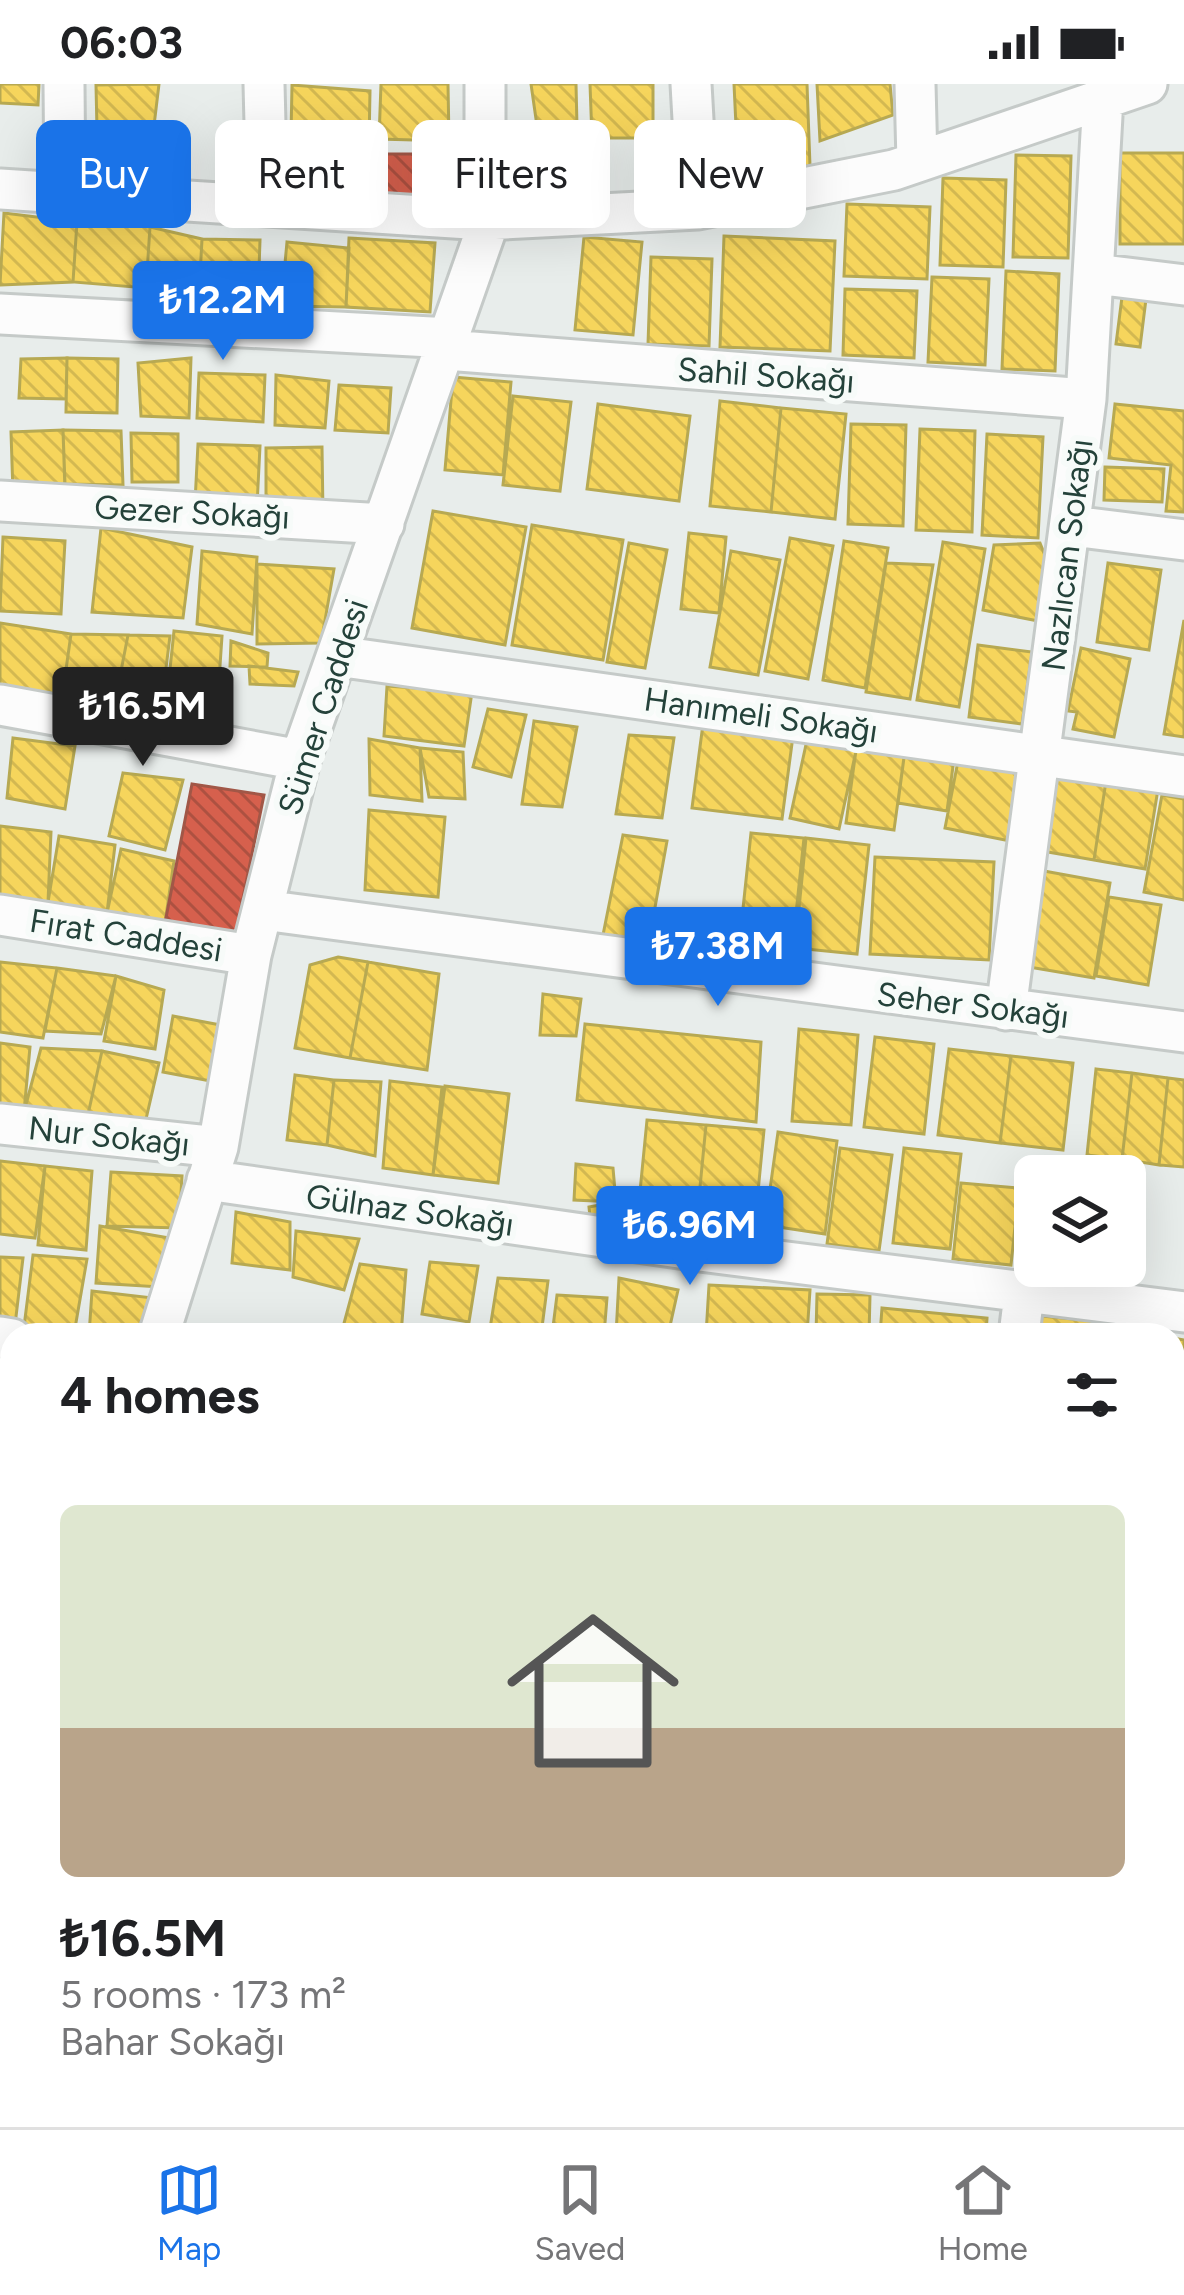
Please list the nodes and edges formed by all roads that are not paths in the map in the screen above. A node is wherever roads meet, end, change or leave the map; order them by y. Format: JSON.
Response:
{"nodes":[{"id":1,"x":64,"y":84,"type":"edge"},
{"id":2,"x":264,"y":84,"type":"edge"},
{"id":3,"x":484,"y":84,"type":"edge"},
{"id":4,"x":691,"y":84,"type":"edge"},
{"id":5,"x":914,"y":84,"type":"edge"},
{"id":6,"x":1133,"y":88,"type":"edge"},
{"id":7,"x":64,"y":120,"type":"edge"},
{"id":8,"x":265,"y":120,"type":"edge"},
{"id":9,"x":484,"y":120,"type":"edge"},
{"id":10,"x":693,"y":120,"type":"edge"},
{"id":11,"x":917,"y":161,"type":"junction"},
{"id":12,"x":806,"y":185,"type":"edge"},
{"id":13,"x":0,"y":189,"type":"edge"},
{"id":14,"x":36,"y":191,"type":"edge"},
{"id":15,"x":483,"y":228,"type":"edge"},
{"id":16,"x":1095,"y":274,"type":"junction"},
{"id":17,"x":1184,"y":285,"type":"edge"},
{"id":18,"x":0,"y":314,"type":"edge"},
{"id":19,"x":448,"y":344,"type":"junction"},
{"id":20,"x":1086,"y":399,"type":"junction"},
{"id":21,"x":0,"y":501,"type":"edge"},
{"id":22,"x":384,"y":524,"type":"junction"},
{"id":23,"x":1072,"y":526,"type":"junction"},
{"id":24,"x":1184,"y":540,"type":"edge"},
{"id":25,"x":337,"y":656,"type":"junction"},
{"id":26,"x":0,"y":705,"type":"edge"},
{"id":27,"x":1041,"y":753,"type":"junction"},
{"id":28,"x":300,"y":760,"type":"junction"},
{"id":29,"x":1184,"y":776,"type":"edge"},
{"id":30,"x":263,"y":910,"type":"junction"},
{"id":31,"x":0,"y":915,"type":"edge"},
{"id":32,"x":251,"y":955,"type":"junction"},
{"id":33,"x":1006,"y":1010,"type":"junction"},
{"id":34,"x":1184,"y":1032,"type":"edge"},
{"id":35,"x":0,"y":1124,"type":"edge"},
{"id":36,"x":212,"y":1164,"type":"junction"},
{"id":37,"x":1024,"y":1294,"type":"junction"},
{"id":38,"x":1184,"y":1312,"type":"edge"},
{"id":39,"x":163,"y":1323,"type":"edge"},
{"id":40,"x":1020,"y":1323,"type":"edge"}],
"edges":[{"from":1,"to":7,"type":"street"},
{"from":2,"to":8,"type":"street"},
{"from":3,"to":9,"type":"street","name":"Sümer Caddesi"},
{"from":4,"to":10,"type":"street"},
{"from":5,"to":11,"type":"street"},
{"from":6,"to":11,"type":"street"},
{"from":6,"to":16,"type":"street","name":"Nazlıcan Sokağı"},
{"from":11,"to":12,"type":"street"},
{"from":13,"to":14,"type":"street"},
{"from":15,"to":19,"type":"street","name":"Sümer Caddesi"},
{"from":16,"to":17,"type":"street"},
{"from":16,"to":20,"type":"street","name":"Nazlıcan Sokağı"},
{"from":18,"to":19,"type":"street","name":"Sahil Sokağı"},
{"from":19,"to":20,"type":"street","name":"Sahil Sokağı"},
{"from":19,"to":22,"type":"street","name":"Sümer Caddesi"},
{"from":20,"to":23,"type":"street","name":"Nazlıcan Sokağı"},
{"from":21,"to":22,"type":"street","name":"Gezer Sokağı"},
{"from":22,"to":25,"type":"street","name":"Sümer Caddesi"},
{"from":23,"to":24,"type":"street"},
{"from":23,"to":27,"type":"street","name":"Nazlıcan Sokağı"},
{"from":25,"to":27,"type":"street","name":"Hanımeli Sokağı"},
{"from":25,"to":28,"type":"street","name":"Sümer Caddesi"},
{"from":26,"to":28,"type":"street"},
{"from":27,"to":29,"type":"street","name":"Hanımeli Sokağı"},
{"from":27,"to":33,"type":"street","name":"Nazlıcan Sokağı"},
{"from":28,"to":30,"type":"street","name":"Sümer Caddesi"},
{"from":30,"to":32,"type":"street","name":"Sümer Caddesi"},
{"from":30,"to":33,"type":"street","name":"Seher Sokağı"},
{"from":31,"to":32,"type":"street","name":"Fırat Caddesi"},
{"from":32,"to":36,"type":"street","name":"Sümer Caddesi"},
{"from":33,"to":34,"type":"street","name":"Seher Sokağı"},
{"from":35,"to":36,"type":"street","name":"Nur Sokağı"},
{"from":36,"to":37,"type":"street","name":"Gülnaz Sokağı"},
{"from":36,"to":39,"type":"street","name":"Sümer Caddesi"},
{"from":37,"to":38,"type":"street","name":"Gülnaz Sokağı"},
{"from":37,"to":40,"type":"street"}]}
